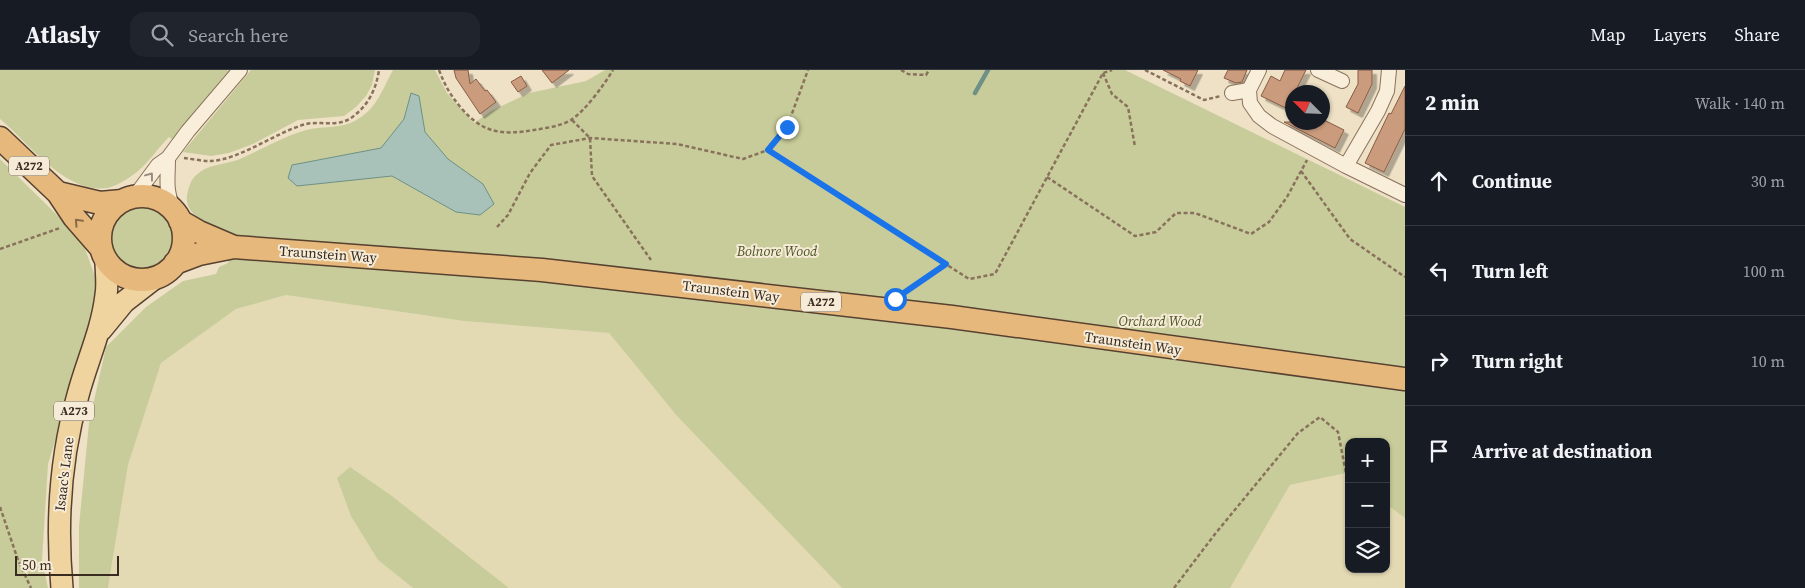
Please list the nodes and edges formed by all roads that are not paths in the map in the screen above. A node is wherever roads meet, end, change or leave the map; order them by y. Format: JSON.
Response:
{"nodes":[{"id":1,"x":240,"y":70,"type":"edge"},
{"id":2,"x":1259,"y":70,"type":"edge"},
{"id":3,"x":1318,"y":70,"type":"edge"},
{"id":4,"x":1388,"y":70,"type":"edge"},
{"id":5,"x":1342,"y":81,"type":"dead end"},
{"id":6,"x":1249,"y":90,"type":"junction"},
{"id":7,"x":1232,"y":93,"type":"road end"},
{"id":8,"x":0,"y":138,"type":"edge"},
{"id":9,"x":173,"y":157,"type":"junction"},
{"id":10,"x":1346,"y":166,"type":"junction"},
{"id":11,"x":58,"y":194,"type":"junction"},
{"id":12,"x":1405,"y":195,"type":"edge"},
{"id":13,"x":128,"y":199,"type":"junction"},
{"id":14,"x":177,"y":215,"type":"junction"},
{"id":15,"x":234,"y":247,"type":"junction"},
{"id":16,"x":104,"y":254,"type":"junction"},
{"id":17,"x":175,"y":263,"type":"junction"},
{"id":18,"x":155,"y":278,"type":"junction"},
{"id":19,"x":98,"y":334,"type":"junction"},
{"id":20,"x":1405,"y":379,"type":"edge"},
{"id":21,"x":62,"y":588,"type":"edge"}],
"edges":[{"from":1,"to":9,"type":"street"},
{"from":2,"to":6,"type":"street"},
{"from":3,"to":5,"type":"street"},
{"from":4,"to":10,"type":"street"},
{"from":6,"to":7,"type":"street"},
{"from":6,"to":10,"type":"street"},
{"from":8,"to":11,"type":"highway","number":"A272"},
{"from":13,"to":9,"type":"street","one_way":true},
{"from":9,"to":14,"type":"street"},
{"from":10,"to":12,"type":"street"},
{"from":11,"to":13,"type":"highway","number":"A272"},
{"from":16,"to":11,"type":"highway","number":"A272","one_way":true},
{"from":13,"to":14,"type":"highway"},
{"from":13,"to":16,"type":"highway"},
{"from":14,"to":15,"type":"highway","name":"Traunstein Way","number":"A272"},
{"from":14,"to":17,"type":"highway"},
{"from":15,"to":17,"type":"highway","name":"Traunstein Way","number":"A272"},
{"from":15,"to":20,"type":"highway","name":"Traunstein Way","number":"A272"},
{"from":16,"to":18,"type":"highway"},
{"from":16,"to":19,"type":"main road","name":"Isaac's Lane","number":"A273"},
{"from":17,"to":18,"type":"highway"},
{"from":18,"to":19,"type":"main road","name":"Isaac's Lane","number":"A273"},
{"from":19,"to":21,"type":"main road","name":"Isaac's Lane","number":"A273"}]}
